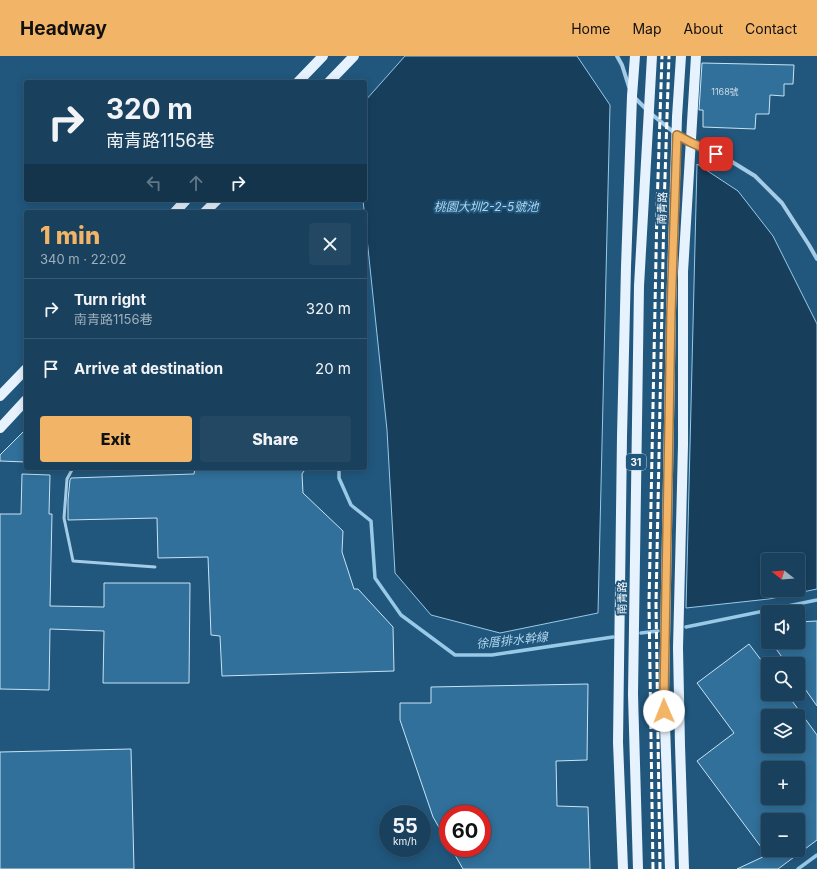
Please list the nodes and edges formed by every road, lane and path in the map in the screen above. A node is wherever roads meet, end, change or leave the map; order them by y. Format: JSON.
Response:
{"nodes":[{"id":1,"x":323,"y":56,"type":"edge"},
{"id":2,"x":354,"y":56,"type":"edge"},
{"id":3,"x":617,"y":56,"type":"edge"},
{"id":4,"x":635,"y":56,"type":"edge"},
{"id":5,"x":652,"y":56,"type":"edge"},
{"id":6,"x":681,"y":56,"type":"edge"},
{"id":7,"x":696,"y":56,"type":"edge"},
{"id":8,"x":300,"y":80,"type":"edge"},
{"id":9,"x":331,"y":80,"type":"edge"},
{"id":10,"x":632,"y":96,"type":"junction"},
{"id":11,"x":649,"y":112,"type":"junction"},
{"id":12,"x":677,"y":135,"type":"junction"},
{"id":13,"x":690,"y":142,"type":"junction"},
{"id":14,"x":184,"y":202,"type":"edge"},
{"id":15,"x":215,"y":202,"type":"edge"},
{"id":16,"x":177,"y":210,"type":"edge"},
{"id":17,"x":207,"y":210,"type":"edge"},
{"id":18,"x":817,"y":259,"type":"edge"},
{"id":19,"x":638,"y":326,"type":"junction"},
{"id":20,"x":670,"y":360,"type":"junction"},
{"id":21,"x":24,"y":371,"type":"edge"},
{"id":22,"x":623,"y":388,"type":"junction"},
{"id":23,"x":0,"y":396,"type":"edge"},
{"id":24,"x":24,"y":403,"type":"edge"},
{"id":25,"x":683,"y":403,"type":"junction"},
{"id":26,"x":0,"y":428,"type":"edge"},
{"id":27,"x":72,"y":470,"type":"edge"},
{"id":28,"x":155,"y":567,"type":"dead end"},
{"id":29,"x":679,"y":695,"type":"junction"},
{"id":30,"x":666,"y":755,"type":"junction"},
{"id":31,"x":623,"y":869,"type":"edge"},
{"id":32,"x":638,"y":869,"type":"edge"},
{"id":33,"x":670,"y":869,"type":"edge"},
{"id":34,"x":684,"y":869,"type":"edge"}],
"edges":[{"from":1,"to":8,"type":"main road"},
{"from":2,"to":9,"type":"main road"},
{"from":3,"to":10,"type":"street"},
{"from":4,"to":10,"type":"main road","number":"31"},
{"from":5,"to":11,"type":"main road","name":"南青路","number":"31"},
{"from":6,"to":12,"type":"main road","name":"南青路"},
{"from":7,"to":13,"type":"main road"},
{"from":10,"to":11,"type":"street"},
{"from":10,"to":22,"type":"main road","number":"31"},
{"from":11,"to":12,"type":"street"},
{"from":11,"to":19,"type":"main road","name":"南青路","number":"31"},
{"from":12,"to":13,"type":"street"},
{"from":12,"to":20,"type":"main road","name":"南青路"},
{"from":13,"to":18,"type":"street"},
{"from":13,"to":25,"type":"main road"},
{"from":14,"to":16,"type":"main road"},
{"from":15,"to":17,"type":"main road"},
{"from":19,"to":22,"type":"main road","name":"南青路"},
{"from":19,"to":32,"type":"main road","name":"南青路","number":"31"},
{"from":20,"to":25,"type":"main road","name":"南青路"},
{"from":20,"to":30,"type":"main road","name":"南青路"},
{"from":21,"to":23,"type":"main road"},
{"from":22,"to":31,"type":"main road","number":"31"},
{"from":24,"to":26,"type":"main road"},
{"from":25,"to":29,"type":"main road"},
{"from":27,"to":28,"type":"lane"},
{"from":29,"to":30,"type":"main road","name":"南青路"},
{"from":29,"to":34,"type":"main road"},
{"from":30,"to":33,"type":"main road","name":"南青路"}]}
